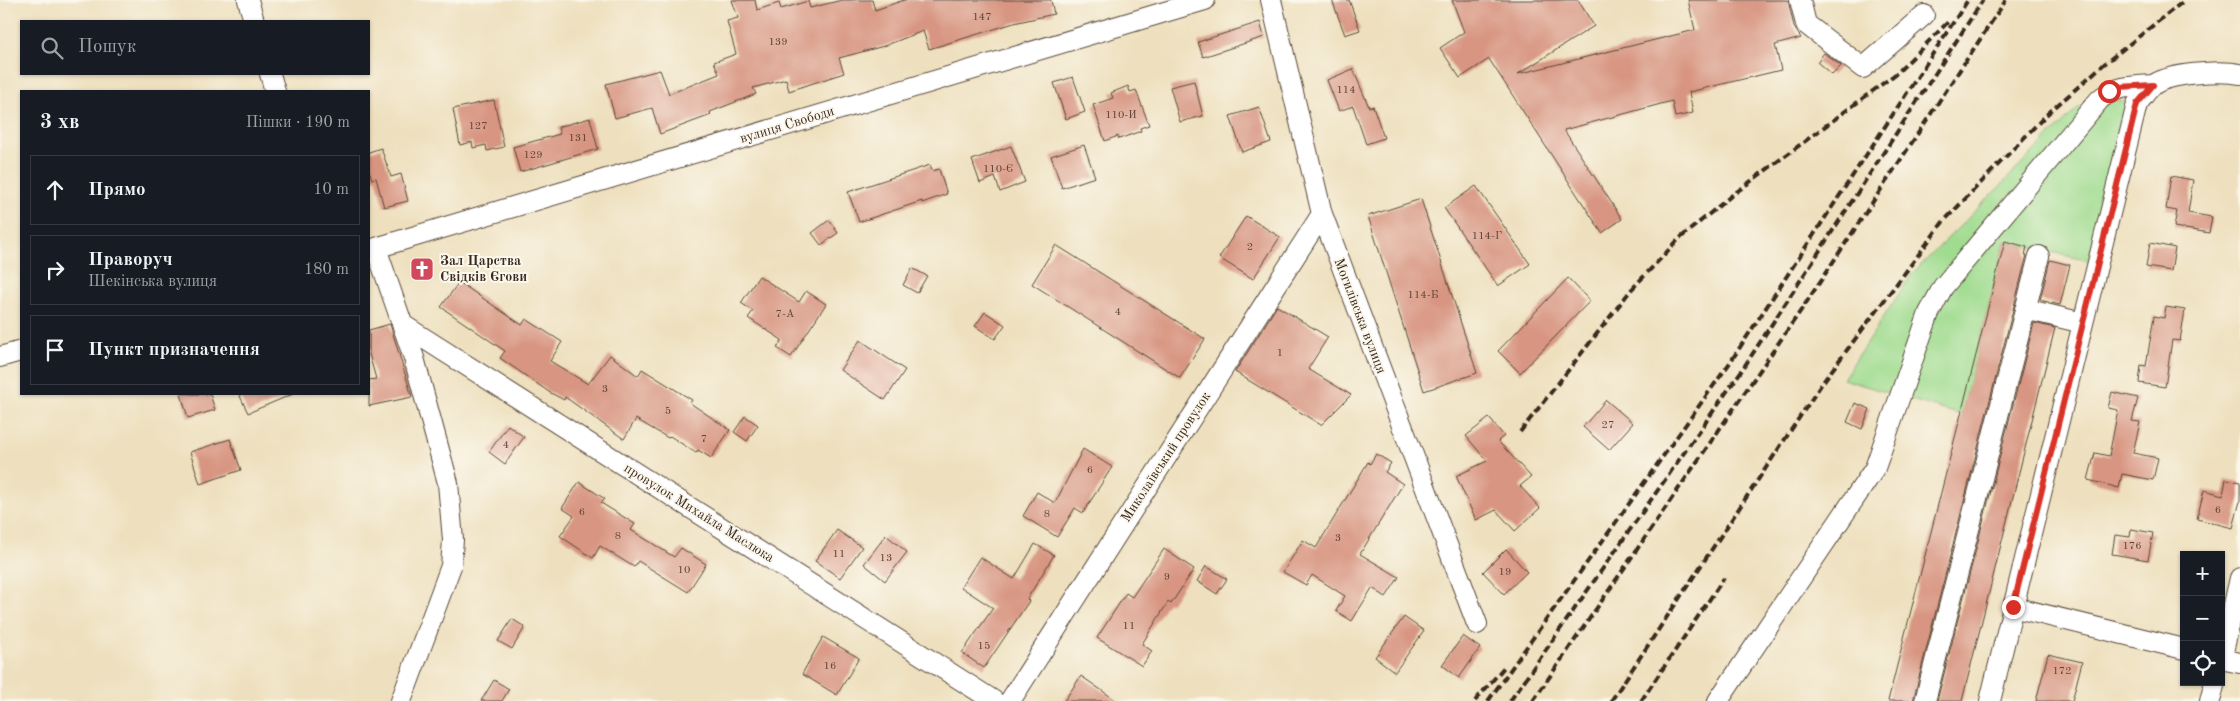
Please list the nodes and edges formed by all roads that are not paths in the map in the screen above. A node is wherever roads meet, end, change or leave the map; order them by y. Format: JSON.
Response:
{"nodes":[{"id":1,"x":248,"y":0,"type":"edge"},
{"id":2,"x":1205,"y":0,"type":"edge"},
{"id":3,"x":1271,"y":0,"type":"edge"},
{"id":4,"x":1800,"y":0,"type":"edge"},
{"id":5,"x":1924,"y":15,"type":"dead end"},
{"id":6,"x":254,"y":20,"type":"edge"},
{"id":7,"x":2240,"y":74,"type":"edge"},
{"id":8,"x":270,"y":75,"type":"edge"},
{"id":9,"x":2153,"y":85,"type":"junction"},
{"id":10,"x":275,"y":90,"type":"edge"},
{"id":11,"x":1322,"y":214,"type":"junction"},
{"id":12,"x":372,"y":249,"type":"edge"},
{"id":13,"x":2039,"y":256,"type":"dead end"},
{"id":14,"x":2025,"y":309,"type":"junction"},
{"id":15,"x":2083,"y":323,"type":"junction"},
{"id":16,"x":404,"y":325,"type":"junction"},
{"id":17,"x":20,"y":350,"type":"edge"},
{"id":18,"x":0,"y":357,"type":"edge"},
{"id":19,"x":2240,"y":578,"type":"edge"},
{"id":20,"x":2013,"y":607,"type":"junction"},
{"id":21,"x":1477,"y":624,"type":"dead end"},
{"id":22,"x":2225,"y":642,"type":"edge"},
{"id":23,"x":2180,"y":649,"type":"edge"},
{"id":24,"x":2225,"y":660,"type":"edge"},
{"id":25,"x":2240,"y":663,"type":"edge"},
{"id":26,"x":2215,"y":686,"type":"edge"},
{"id":27,"x":401,"y":701,"type":"edge"},
{"id":28,"x":994,"y":701,"type":"edge"},
{"id":29,"x":1010,"y":701,"type":"edge"},
{"id":30,"x":1718,"y":701,"type":"edge"},
{"id":31,"x":1925,"y":701,"type":"edge"},
{"id":32,"x":1990,"y":701,"type":"edge"},
{"id":33,"x":2210,"y":701,"type":"edge"}],
"edges":[{"from":1,"to":6,"type":"street"},
{"from":2,"to":12,"type":"street","name":"вулиця Свободи"},
{"from":3,"to":11,"type":"street","name":"Могилівська вулиця"},
{"from":4,"to":5,"type":"street"},
{"from":7,"to":9,"type":"street"},
{"from":8,"to":10,"type":"street"},
{"from":9,"to":15,"type":"street"},
{"from":9,"to":30,"type":"street"},
{"from":11,"to":21,"type":"street","name":"Могилівська вулиця"},
{"from":11,"to":29,"type":"street","name":"Миколаївський провулок"},
{"from":12,"to":16,"type":"street"},
{"from":13,"to":14,"type":"street"},
{"from":14,"to":15,"type":"street"},
{"from":14,"to":31,"type":"street"},
{"from":15,"to":20,"type":"street"},
{"from":16,"to":27,"type":"street"},
{"from":16,"to":28,"type":"street","name":"провулок Михайла Маслюка"},
{"from":17,"to":18,"type":"street"},
{"from":19,"to":22,"type":"street"},
{"from":20,"to":23,"type":"street"},
{"from":20,"to":32,"type":"street"},
{"from":24,"to":25,"type":"street"},
{"from":26,"to":33,"type":"street"}]}
